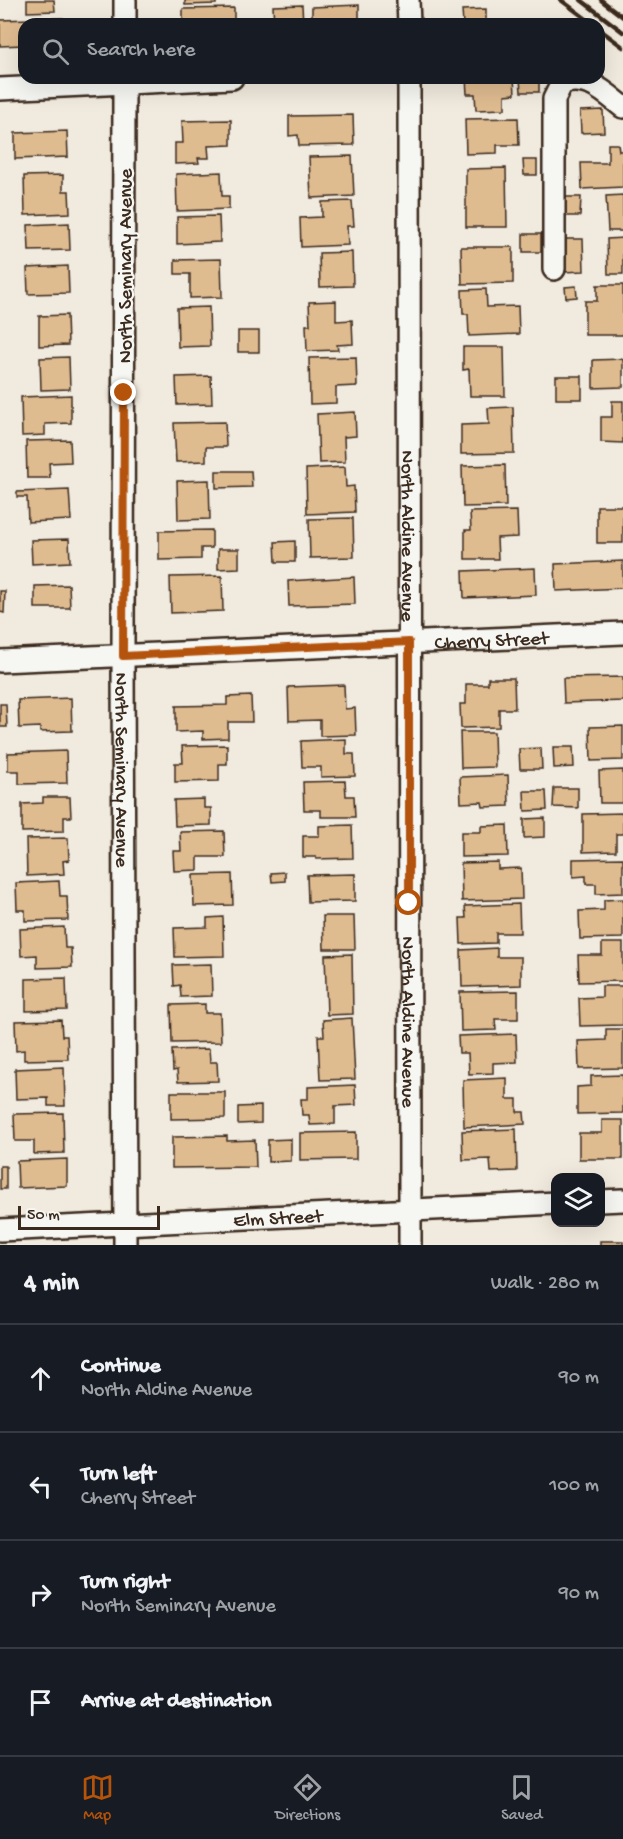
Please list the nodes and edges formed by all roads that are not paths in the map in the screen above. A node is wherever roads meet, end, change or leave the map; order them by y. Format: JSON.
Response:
{"nodes":[{"id":1,"x":125,"y":0,"type":"edge"},
{"id":2,"x":408,"y":0,"type":"edge"},
{"id":3,"x":125,"y":18,"type":"edge"},
{"id":4,"x":409,"y":18,"type":"edge"},
{"id":5,"x":69,"y":84,"type":"edge"},
{"id":6,"x":124,"y":84,"type":"edge"},
{"id":7,"x":409,"y":84,"type":"edge"},
{"id":8,"x":562,"y":84,"type":"edge"},
{"id":9,"x":591,"y":84,"type":"edge"},
{"id":10,"x":0,"y":89,"type":"edge"},
{"id":11,"x":623,"y":107,"type":"edge"},
{"id":12,"x":554,"y":268,"type":"dead end"},
{"id":13,"x":623,"y":633,"type":"edge"},
{"id":14,"x":409,"y":642,"type":"junction"},
{"id":15,"x":123,"y":656,"type":"junction"},
{"id":16,"x":0,"y":661,"type":"edge"},
{"id":17,"x":623,"y":1200,"type":"edge"},
{"id":18,"x":605,"y":1201,"type":"edge"},
{"id":19,"x":551,"y":1203,"type":"edge"},
{"id":20,"x":410,"y":1210,"type":"junction"},
{"id":21,"x":125,"y":1224,"type":"junction"},
{"id":22,"x":0,"y":1230,"type":"edge"},
{"id":23,"x":125,"y":1245,"type":"edge"},
{"id":24,"x":410,"y":1245,"type":"edge"}],
"edges":[{"from":1,"to":3,"type":"street"},
{"from":2,"to":4,"type":"street"},
{"from":5,"to":10,"type":"street"},
{"from":6,"to":15,"type":"street","name":"North Seminary Avenue"},
{"from":7,"to":14,"type":"street","name":"North Aldine Avenue"},
{"from":8,"to":12,"type":"street"},
{"from":9,"to":11,"type":"street"},
{"from":13,"to":14,"type":"street","name":"Cherry Street"},
{"from":14,"to":15,"type":"street","name":"Cherry Street"},
{"from":14,"to":20,"type":"street","name":"North Aldine Avenue"},
{"from":15,"to":16,"type":"street","name":"Cherry Street"},
{"from":15,"to":21,"type":"street","name":"North Seminary Avenue"},
{"from":17,"to":18,"type":"street"},
{"from":19,"to":20,"type":"street","name":"Elm Street"},
{"from":20,"to":21,"type":"street","name":"Elm Street"},
{"from":20,"to":24,"type":"street","name":"North Aldine Avenue"},
{"from":21,"to":22,"type":"street","name":"Elm Street"},
{"from":21,"to":23,"type":"street","name":"North Seminary Avenue"}]}
